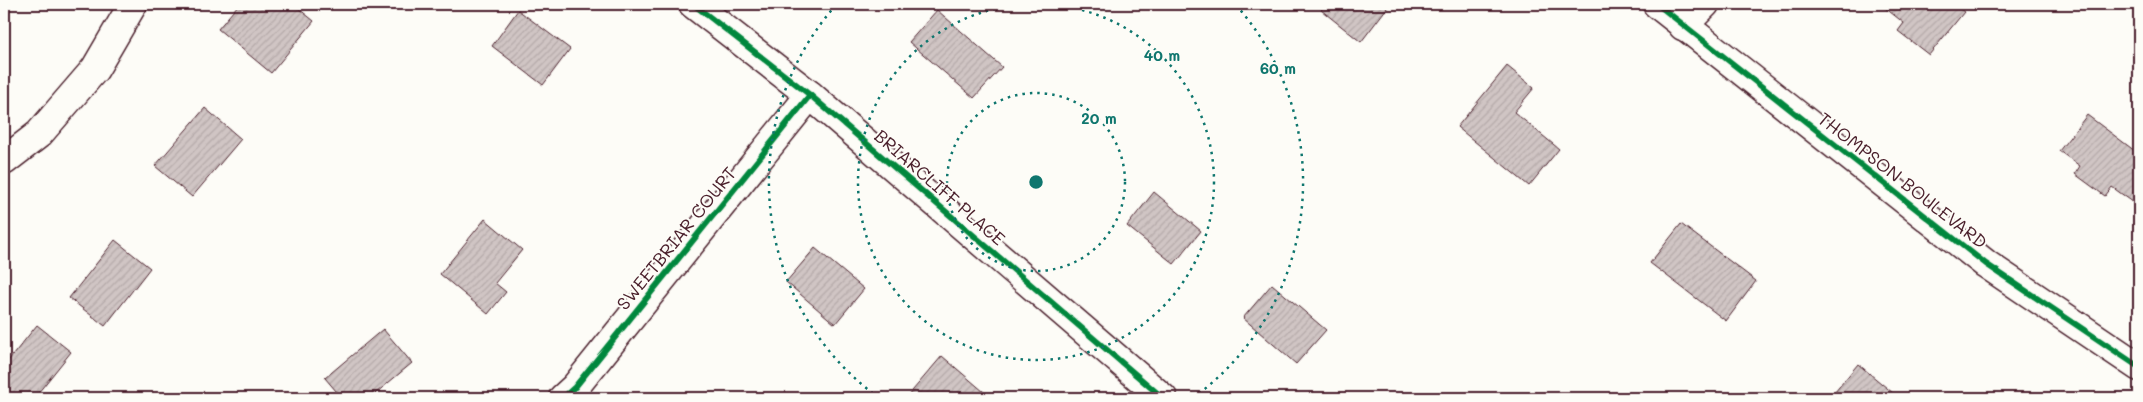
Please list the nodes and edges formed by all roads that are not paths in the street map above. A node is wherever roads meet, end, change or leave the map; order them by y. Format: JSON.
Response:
{"nodes":[{"id":1,"x":132,"y":4,"type":"edge"},
{"id":2,"x":693,"y":4,"type":"edge"},
{"id":3,"x":1658,"y":4,"type":"edge"},
{"id":4,"x":1705,"y":4,"type":"edge"},
{"id":5,"x":1684,"y":26,"type":"junction"},
{"id":6,"x":810,"y":95,"type":"junction"},
{"id":7,"x":4,"y":161,"type":"edge"},
{"id":8,"x":2139,"y":367,"type":"edge"},
{"id":9,"x":563,"y":398,"type":"edge"},
{"id":10,"x":1163,"y":398,"type":"edge"}],
"edges":[{"from":1,"to":7,"type":"street"},
{"from":2,"to":6,"type":"street","name":"BRIARCLIFF PLACE"},
{"from":3,"to":5,"type":"street","name":"THOMPSON BOULEVARD"},
{"from":4,"to":5,"type":"street"},
{"from":5,"to":8,"type":"street","name":"THOMPSON BOULEVARD"},
{"from":6,"to":9,"type":"street","name":"SWEETBRIAR COURT"},
{"from":6,"to":10,"type":"street","name":"BRIARCLIFF PLACE"}]}
